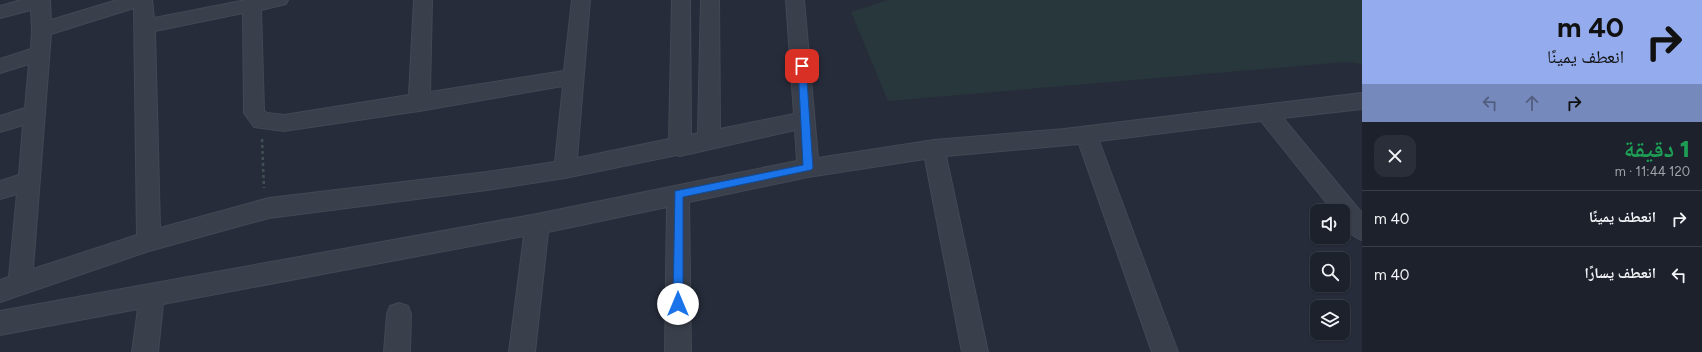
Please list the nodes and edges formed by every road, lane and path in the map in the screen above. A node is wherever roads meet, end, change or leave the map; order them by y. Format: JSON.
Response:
{"nodes":[{"id":1,"x":138,"y":0,"type":"edge"},
{"id":2,"x":143,"y":0,"type":"edge"},
{"id":3,"x":279,"y":0,"type":"edge"},
{"id":4,"x":423,"y":0,"type":"edge"},
{"id":5,"x":581,"y":0,"type":"edge"},
{"id":6,"x":681,"y":0,"type":"edge"},
{"id":7,"x":710,"y":0,"type":"edge"},
{"id":8,"x":795,"y":0,"type":"edge"},
{"id":9,"x":40,"y":1,"type":"edge"},
{"id":10,"x":252,"y":5,"type":"junction"},
{"id":11,"x":0,"y":12,"type":"edge"},
{"id":12,"x":145,"y":26,"type":"junction"},
{"id":13,"x":42,"y":30,"type":"junction"},
{"id":14,"x":40,"y":54,"type":"junction"},
{"id":15,"x":0,"y":66,"type":"edge"},
{"id":16,"x":574,"y":77,"type":"junction"},
{"id":17,"x":419,"y":102,"type":"junction"},
{"id":18,"x":1359,"y":104,"type":"edge"},
{"id":19,"x":1266,"y":112,"type":"junction"},
{"id":20,"x":34,"y":113,"type":"junction"},
{"id":21,"x":805,"y":120,"type":"junction"},
{"id":22,"x":261,"y":121,"type":"junction"},
{"id":23,"x":0,"y":124,"type":"edge"},
{"id":24,"x":1086,"y":134,"type":"junction"},
{"id":25,"x":709,"y":140,"type":"junction"},
{"id":26,"x":680,"y":147,"type":"junction"},
{"id":27,"x":934,"y":149,"type":"junction"},
{"id":28,"x":808,"y":168,"type":"junction"},
{"id":29,"x":565,"y":169,"type":"junction"},
{"id":30,"x":28,"y":182,"type":"junction"},
{"id":31,"x":0,"y":190,"type":"edge"},
{"id":32,"x":678,"y":194,"type":"junction"},
{"id":33,"x":264,"y":210,"type":"junction"},
{"id":34,"x":537,"y":224,"type":"junction"},
{"id":35,"x":1362,"y":230,"type":"edge"},
{"id":36,"x":149,"y":241,"type":"junction"},
{"id":37,"x":10,"y":288,"type":"edge"},
{"id":38,"x":152,"y":295,"type":"junction"},
{"id":39,"x":399,"y":314,"type":"dead end"},
{"id":40,"x":0,"y":323,"type":"edge"},
{"id":41,"x":145,"y":352,"type":"edge"},
{"id":42,"x":398,"y":352,"type":"edge"},
{"id":43,"x":522,"y":352,"type":"edge"},
{"id":44,"x":678,"y":352,"type":"edge"},
{"id":45,"x":975,"y":352,"type":"edge"},
{"id":46,"x":1165,"y":352,"type":"edge"}],
"edges":[{"from":1,"to":13,"type":"street"},
{"from":2,"to":12,"type":"street"},
{"from":3,"to":10,"type":"street"},
{"from":4,"to":17,"type":"street"},
{"from":5,"to":16,"type":"street"},
{"from":6,"to":26,"type":"street"},
{"from":7,"to":25,"type":"street"},
{"from":8,"to":21,"type":"street"},
{"from":9,"to":11,"type":"street"},
{"from":9,"to":13,"type":"street"},
{"from":10,"to":12,"type":"street"},
{"from":10,"to":22,"type":"street"},
{"from":12,"to":36,"type":"street"},
{"from":13,"to":14,"type":"street"},
{"from":14,"to":15,"type":"street"},
{"from":14,"to":20,"type":"street"},
{"from":16,"to":17,"type":"street"},
{"from":16,"to":29,"type":"street"},
{"from":17,"to":22,"type":"street"},
{"from":18,"to":19,"type":"street"},
{"from":19,"to":24,"type":"street"},
{"from":19,"to":35,"type":"street"},
{"from":20,"to":23,"type":"street"},
{"from":20,"to":30,"type":"street"},
{"from":21,"to":25,"type":"street"},
{"from":21,"to":28,"type":"street"},
{"from":22,"to":33,"type":"path"},
{"from":24,"to":27,"type":"street"},
{"from":24,"to":46,"type":"street"},
{"from":25,"to":26,"type":"street"},
{"from":26,"to":29,"type":"street"},
{"from":27,"to":28,"type":"street"},
{"from":27,"to":45,"type":"street"},
{"from":28,"to":32,"type":"street"},
{"from":29,"to":33,"type":"street"},
{"from":30,"to":31,"type":"street"},
{"from":30,"to":37,"type":"street"},
{"from":32,"to":34,"type":"street"},
{"from":32,"to":44,"type":"street"},
{"from":33,"to":36,"type":"street"},
{"from":34,"to":38,"type":"street"},
{"from":34,"to":43,"type":"street"},
{"from":36,"to":37,"type":"street"},
{"from":38,"to":40,"type":"street"},
{"from":38,"to":41,"type":"street"},
{"from":39,"to":42,"type":"street"}]}
